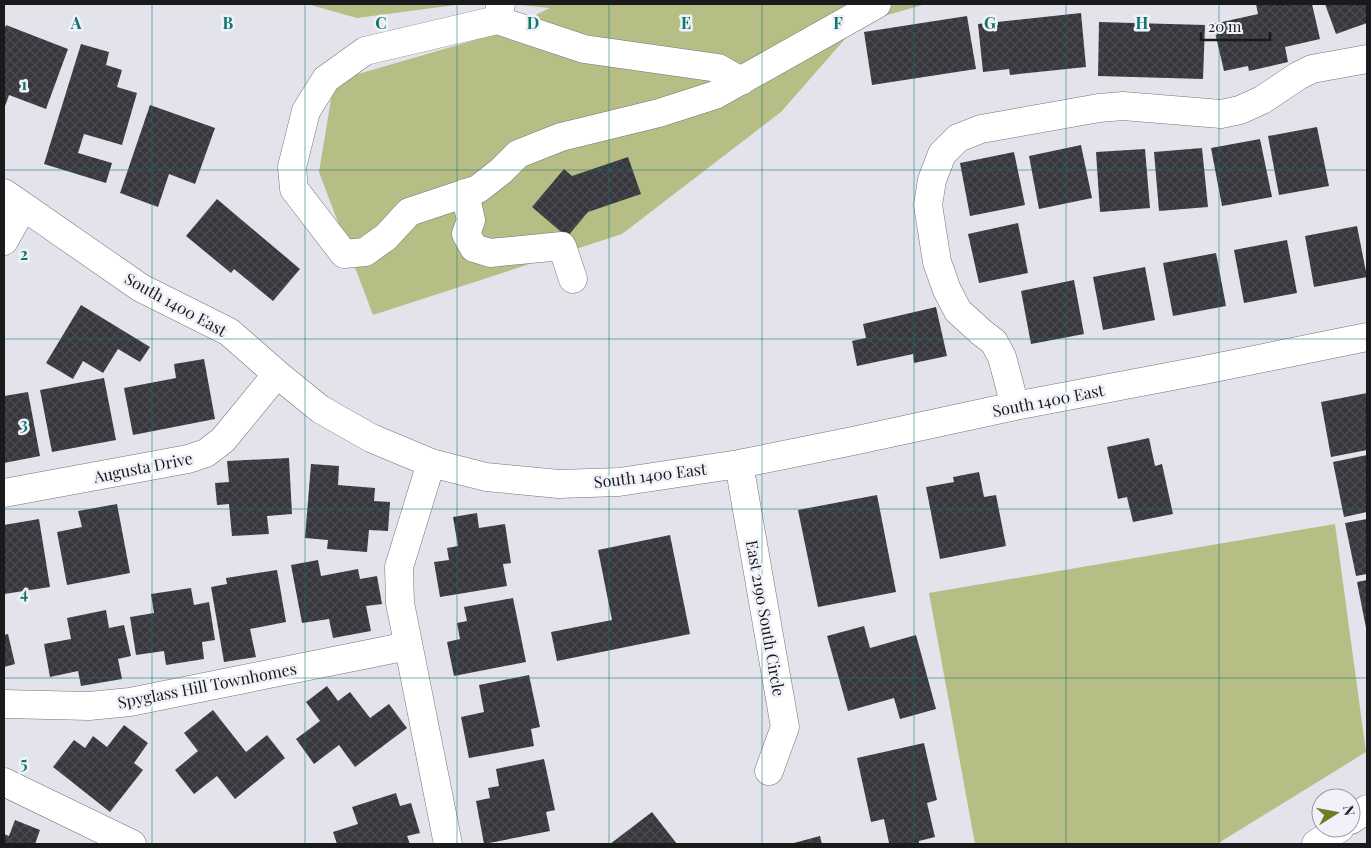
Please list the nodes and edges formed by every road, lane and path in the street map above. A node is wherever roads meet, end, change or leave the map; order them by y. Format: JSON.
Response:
{"nodes":[{"id":1,"x":877,"y":4,"type":"edge"},
{"id":2,"x":499,"y":12,"type":"edge"},
{"id":3,"x":1367,"y":59,"type":"edge"},
{"id":4,"x":741,"y":80,"type":"junction"},
{"id":5,"x":465,"y":192,"type":"junction"},
{"id":6,"x":14,"y":200,"type":"edge"},
{"id":7,"x":4,"y":241,"type":"edge"},
{"id":8,"x":572,"y":279,"type":"dead end"},
{"id":9,"x":1367,"y":337,"type":"edge"},
{"id":10,"x":277,"y":374,"type":"junction"},
{"id":11,"x":1015,"y":406,"type":"junction"},
{"id":12,"x":432,"y":463,"type":"junction"},
{"id":13,"x":739,"y":464,"type":"junction"},
{"id":14,"x":4,"y":493,"type":"edge"},
{"id":15,"x":408,"y":646,"type":"junction"},
{"id":16,"x":4,"y":704,"type":"edge"},
{"id":17,"x":769,"y":771,"type":"dead end"},
{"id":18,"x":4,"y":782,"type":"edge"},
{"id":19,"x":132,"y":844,"type":"edge"},
{"id":20,"x":448,"y":844,"type":"edge"}],
"edges":[{"from":1,"to":4,"type":"street"},
{"from":2,"to":4,"type":"street"},
{"from":2,"to":5,"type":"street"},
{"from":3,"to":11,"type":"street"},
{"from":4,"to":5,"type":"street"},
{"from":5,"to":8,"type":"street"},
{"from":6,"to":7,"type":"street"},
{"from":6,"to":10,"type":"street","name":"South 1400 East"},
{"from":9,"to":11,"type":"street","name":"South 1400 East"},
{"from":10,"to":12,"type":"street","name":"South 1400 East"},
{"from":10,"to":14,"type":"street","name":"Augusta Drive"},
{"from":11,"to":13,"type":"street","name":"South 1400 East"},
{"from":12,"to":13,"type":"street","name":"South 1400 East"},
{"from":12,"to":15,"type":"street"},
{"from":13,"to":17,"type":"street","name":"East 2190 South Circle"},
{"from":15,"to":16,"type":"street","name":"Spyglass Hill Townhomes"},
{"from":15,"to":20,"type":"street"},
{"from":18,"to":19,"type":"street"}]}
